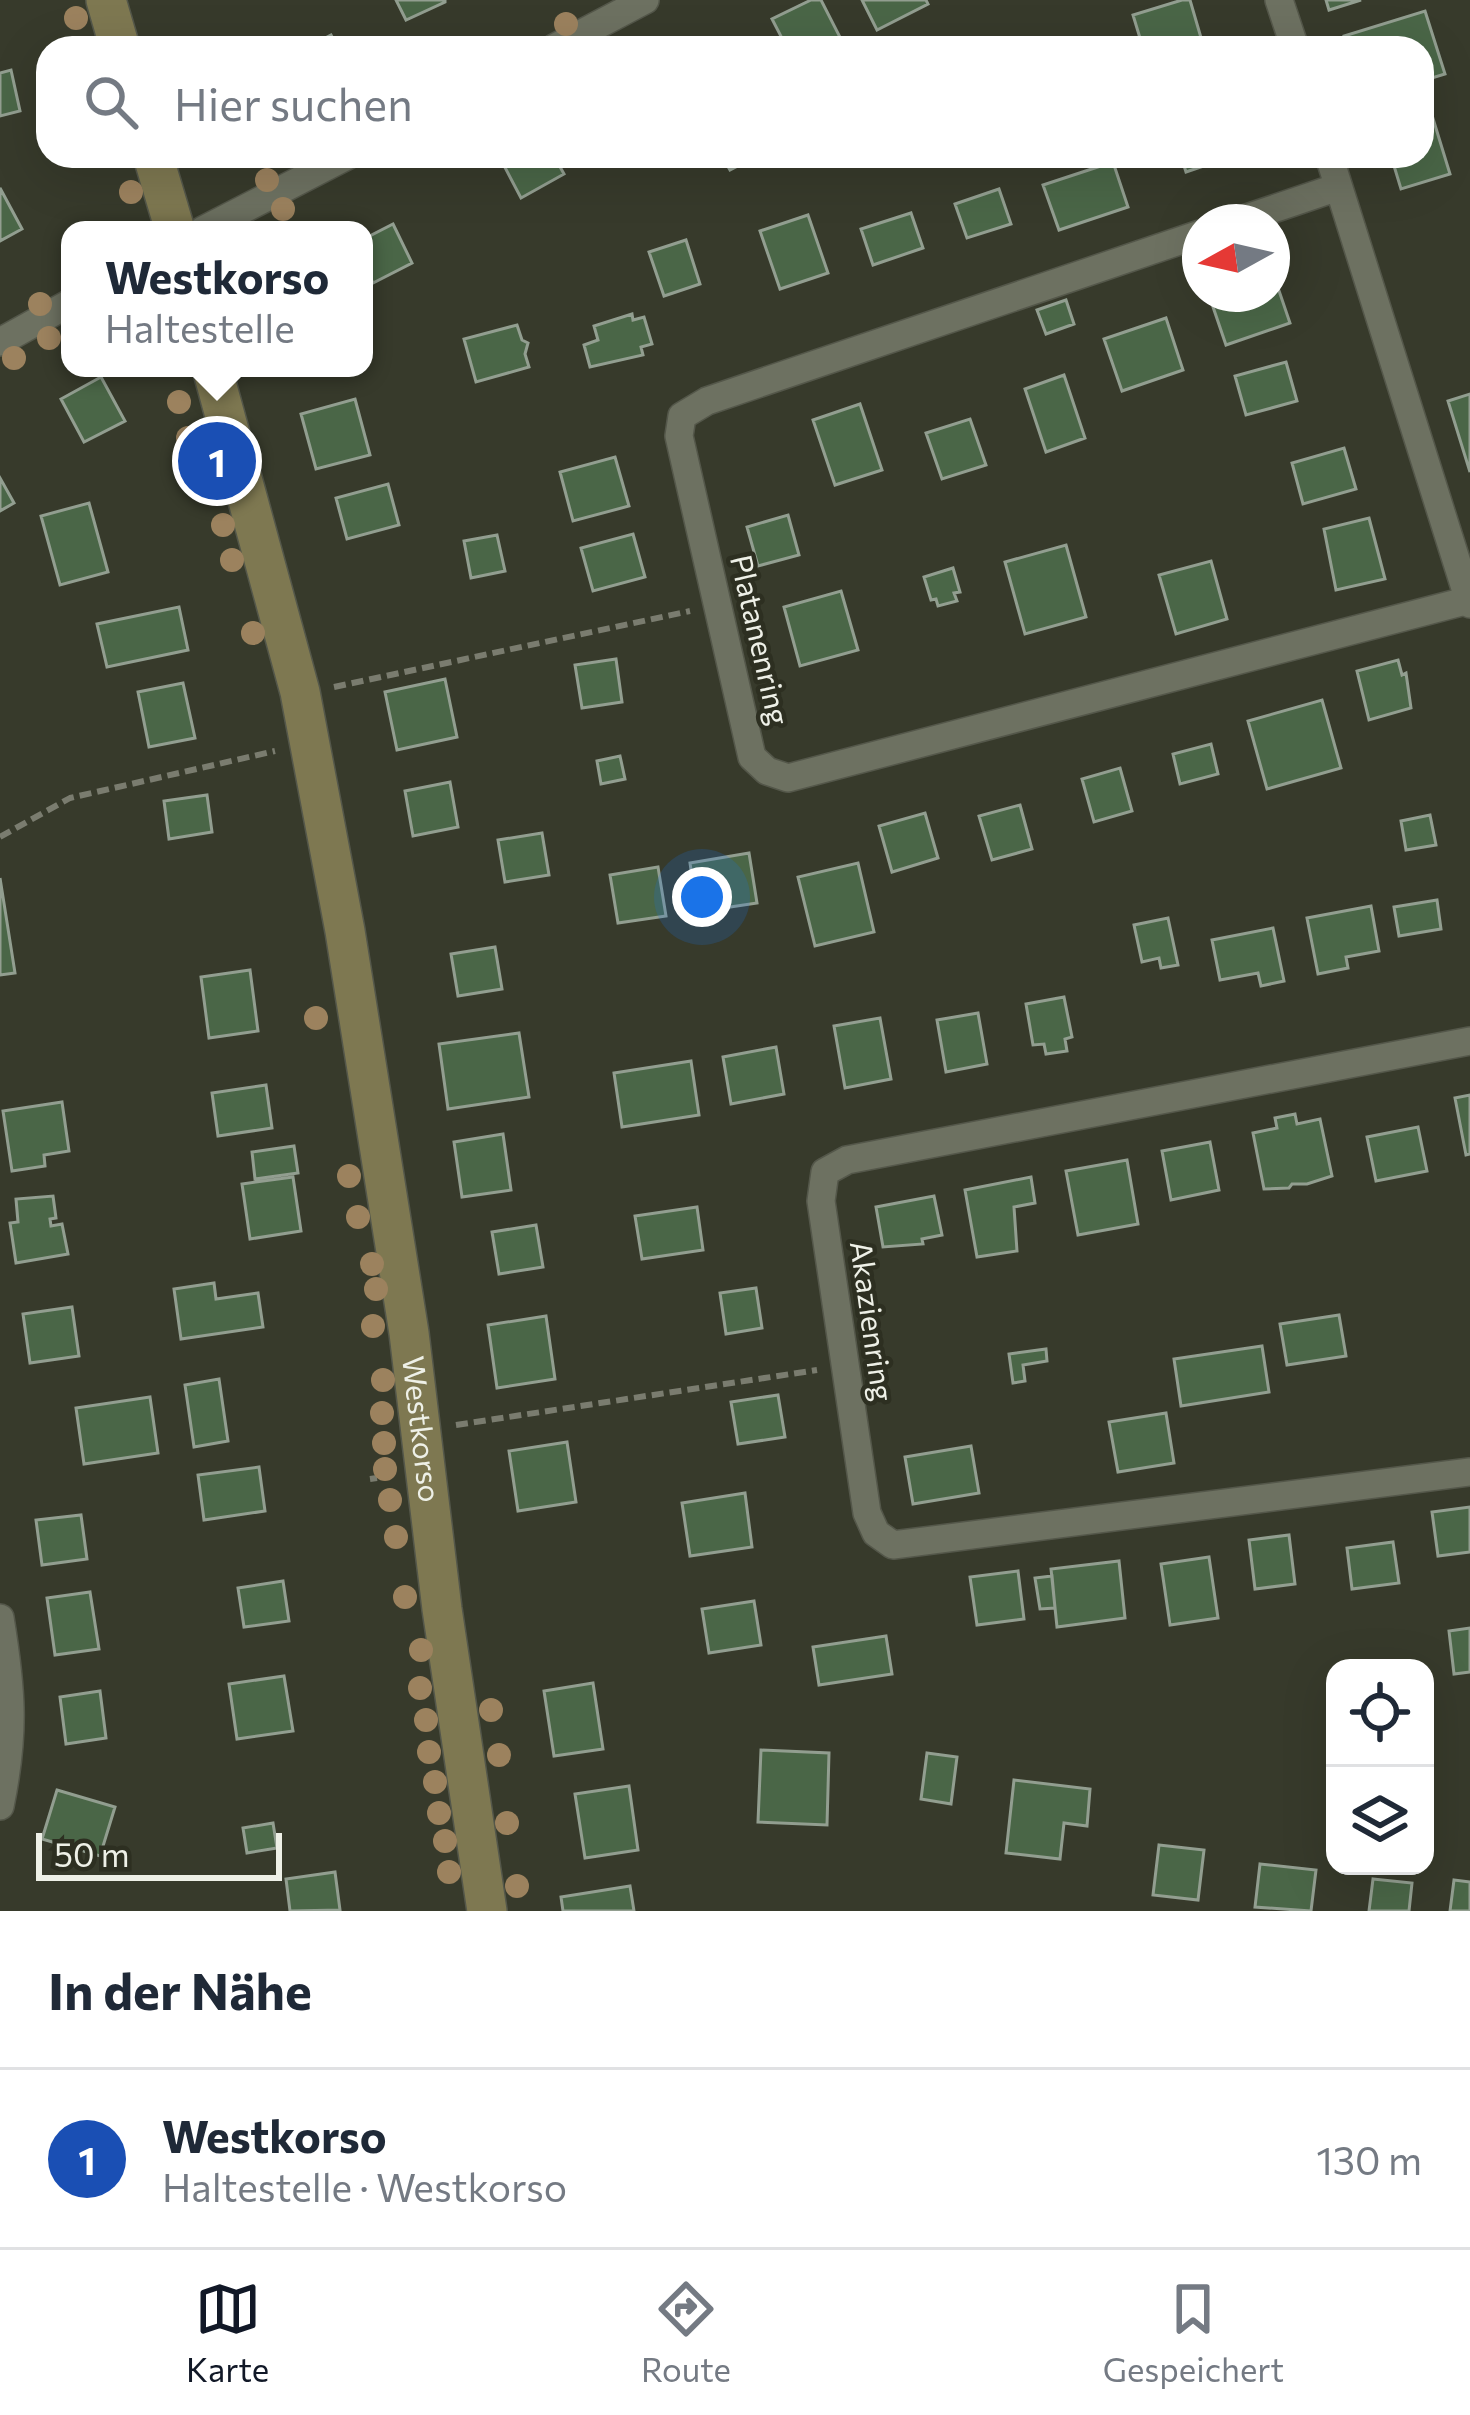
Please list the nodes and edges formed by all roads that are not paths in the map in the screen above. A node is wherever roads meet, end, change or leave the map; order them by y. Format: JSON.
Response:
{"nodes":[{"id":1,"x":106,"y":0,"type":"edge"},
{"id":2,"x":645,"y":0,"type":"edge"},
{"id":3,"x":1280,"y":0,"type":"edge"},
{"id":4,"x":116,"y":36,"type":"edge"},
{"id":5,"x":577,"y":36,"type":"edge"},
{"id":6,"x":1291,"y":36,"type":"edge"},
{"id":7,"x":157,"y":168,"type":"edge"},
{"id":8,"x":323,"y":168,"type":"edge"},
{"id":9,"x":1332,"y":168,"type":"edge"},
{"id":10,"x":1338,"y":187,"type":"junction"},
{"id":11,"x":1287,"y":204,"type":"edge"},
{"id":12,"x":172,"y":221,"type":"edge"},
{"id":13,"x":220,"y":221,"type":"edge"},
{"id":14,"x":1182,"y":240,"type":"edge"},
{"id":15,"x":61,"y":308,"type":"edge"},
{"id":16,"x":0,"y":342,"type":"edge"},
{"id":17,"x":214,"y":377,"type":"edge"},
{"id":18,"x":1469,"y":602,"type":"edge"},
{"id":19,"x":1470,"y":1041,"type":"edge"},
{"id":20,"x":1470,"y":1472,"type":"edge"},
{"id":21,"x":0,"y":1618,"type":"edge"},
{"id":22,"x":0,"y":1805,"type":"edge"},
{"id":23,"x":487,"y":1911,"type":"edge"}],
"edges":[{"from":1,"to":4,"type":"street"},
{"from":2,"to":5,"type":"street"},
{"from":3,"to":6,"type":"street"},
{"from":7,"to":12,"type":"street"},
{"from":8,"to":13,"type":"street"},
{"from":9,"to":10,"type":"street"},
{"from":10,"to":11,"type":"street"},
{"from":10,"to":18,"type":"street"},
{"from":14,"to":18,"type":"street","name":"Platanenring"},
{"from":15,"to":16,"type":"street"},
{"from":17,"to":23,"type":"street","name":"Westkorso"},
{"from":19,"to":20,"type":"street","name":"Akazienring"},
{"from":21,"to":22,"type":"street"}]}
